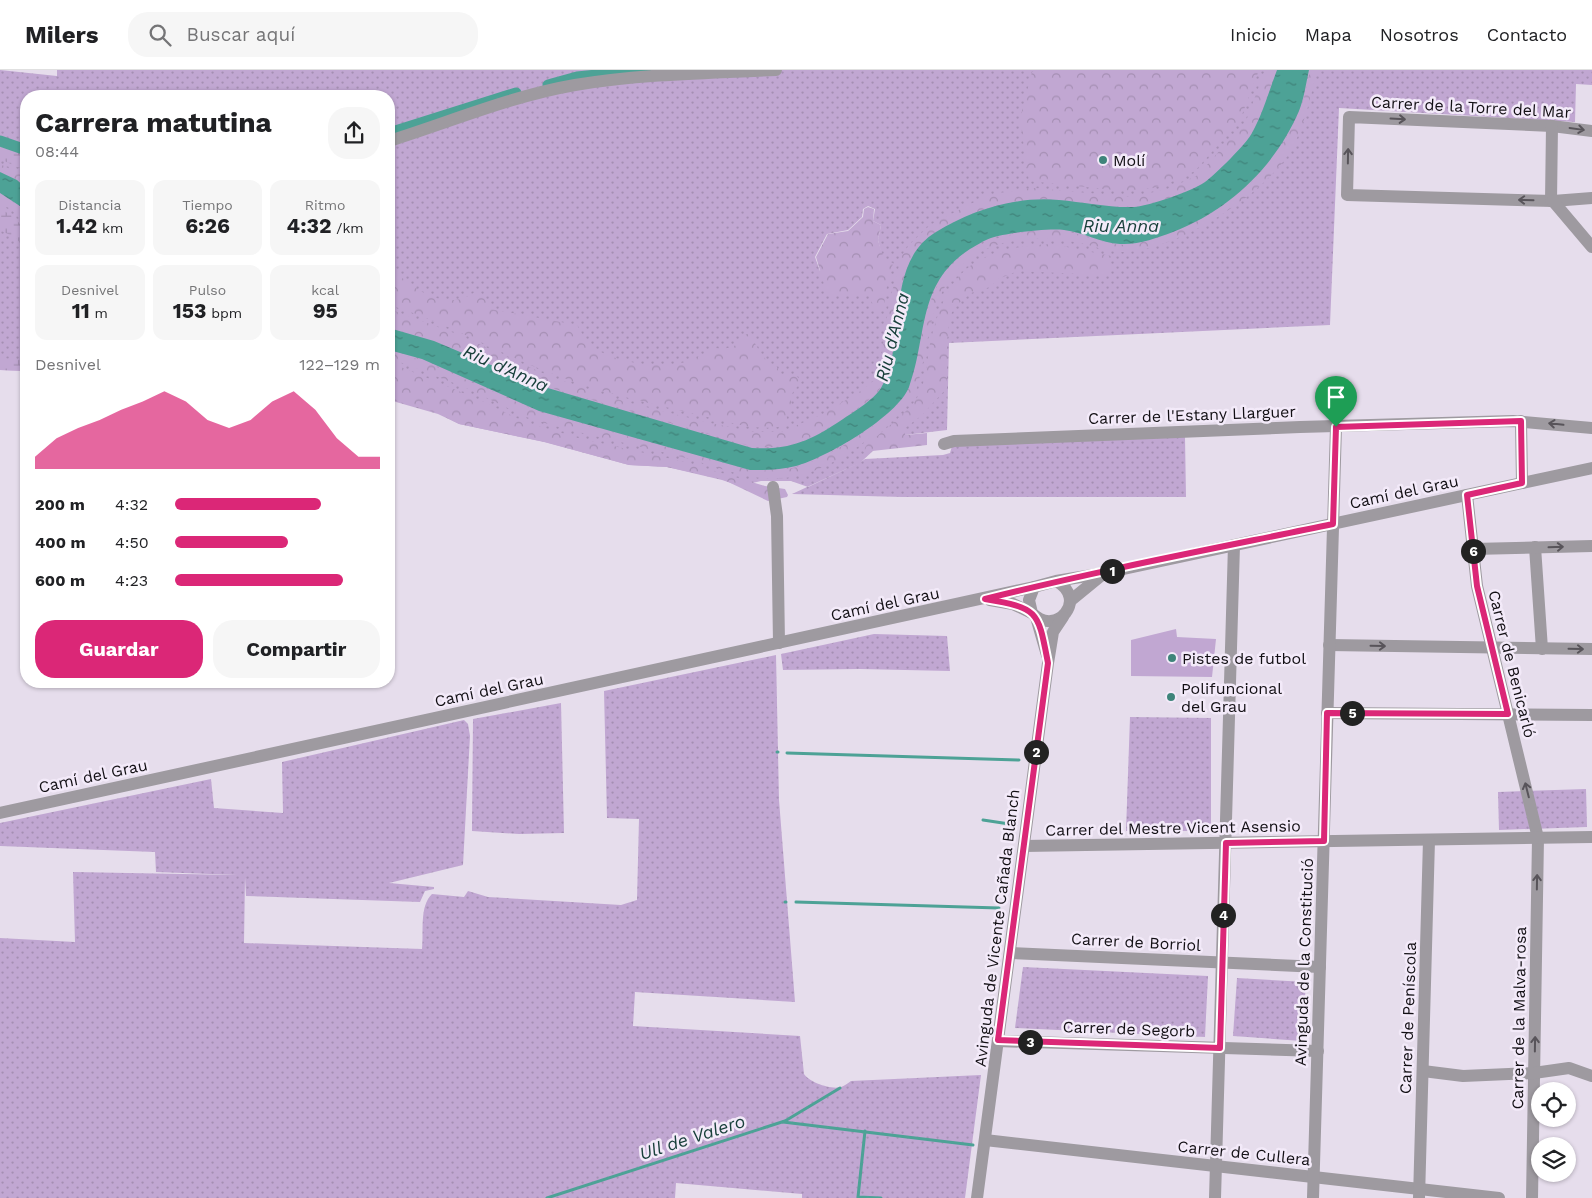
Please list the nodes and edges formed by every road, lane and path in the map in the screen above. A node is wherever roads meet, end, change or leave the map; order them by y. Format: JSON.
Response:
{"nodes":[{"id":1,"x":776,"y":70,"type":"edge"},
{"id":2,"x":1552,"y":126,"type":"junction"},
{"id":3,"x":1592,"y":131,"type":"edge"},
{"id":4,"x":395,"y":139,"type":"edge"},
{"id":5,"x":1592,"y":198,"type":"edge"},
{"id":6,"x":1552,"y":201,"type":"junction"},
{"id":7,"x":1592,"y":247,"type":"edge"},
{"id":8,"x":1521,"y":421,"type":"junction"},
{"id":9,"x":1336,"y":427,"type":"junction"},
{"id":10,"x":1592,"y":428,"type":"edge"},
{"id":11,"x":944,"y":444,"type":"dead end"},
{"id":12,"x":1592,"y":468,"type":"edge"},
{"id":13,"x":1522,"y":483,"type":"junction"},
{"id":14,"x":773,"y":487,"type":"dead end"},
{"id":15,"x":1467,"y":495,"type":"junction"},
{"id":16,"x":1333,"y":524,"type":"junction"},
{"id":17,"x":1234,"y":545,"type":"junction"},
{"id":18,"x":1592,"y":546,"type":"edge"},
{"id":19,"x":1536,"y":547,"type":"junction"},
{"id":20,"x":1473,"y":549,"type":"junction"},
{"id":21,"x":1105,"y":572,"type":"junction"},
{"id":22,"x":1056,"y":581,"type":"junction"},
{"id":23,"x":1034,"y":587,"type":"junction"},
{"id":24,"x":985,"y":599,"type":"junction"},
{"id":25,"x":1070,"y":601,"type":"junction"},
{"id":26,"x":1034,"y":615,"type":"junction"},
{"id":27,"x":1062,"y":617,"type":"junction"},
{"id":28,"x":779,"y":644,"type":"junction"},
{"id":29,"x":1329,"y":645,"type":"junction"},
{"id":30,"x":1492,"y":648,"type":"junction"},
{"id":31,"x":1542,"y":649,"type":"junction"},
{"id":32,"x":1592,"y":650,"type":"edge"},
{"id":33,"x":1048,"y":663,"type":"junction"},
{"id":34,"x":1327,"y":713,"type":"junction"},
{"id":35,"x":1508,"y":714,"type":"junction"},
{"id":36,"x":1592,"y":715,"type":"edge"},
{"id":37,"x":0,"y":813,"type":"edge"},
{"id":38,"x":1592,"y":837,"type":"edge"},
{"id":39,"x":1538,"y":838,"type":"junction"},
{"id":40,"x":1429,"y":840,"type":"junction"},
{"id":41,"x":1324,"y":841,"type":"junction"},
{"id":42,"x":1226,"y":843,"type":"junction"},
{"id":43,"x":1024,"y":846,"type":"junction"},
{"id":44,"x":1010,"y":953,"type":"junction"},
{"id":45,"x":1222,"y":962,"type":"junction"},
{"id":46,"x":1320,"y":967,"type":"junction"},
{"id":47,"x":998,"y":1040,"type":"junction"},
{"id":48,"x":1220,"y":1048,"type":"junction"},
{"id":49,"x":1318,"y":1052,"type":"junction"},
{"id":50,"x":1423,"y":1071,"type":"junction"},
{"id":51,"x":1534,"y":1073,"type":"junction"},
{"id":52,"x":1592,"y":1076,"type":"edge"},
{"id":53,"x":985,"y":1140,"type":"junction"},
{"id":54,"x":1216,"y":1166,"type":"junction"},
{"id":55,"x":1314,"y":1177,"type":"junction"},
{"id":56,"x":1420,"y":1194,"type":"edge"},
{"id":57,"x":978,"y":1198,"type":"edge"},
{"id":58,"x":1215,"y":1198,"type":"edge"},
{"id":59,"x":1313,"y":1198,"type":"edge"},
{"id":60,"x":1499,"y":1198,"type":"edge"},
{"id":61,"x":1532,"y":1198,"type":"edge"}],
"edges":[{"from":1,"to":4,"type":"street"},
{"from":2,"to":3,"type":"street","name":"Carrer de la Torre del Mar","one_way":true},
{"from":2,"to":6,"type":"street"},
{"from":6,"to":2,"type":"street","name":"Carrer de la Torre del Mar","one_way":true},
{"from":5,"to":6,"type":"street"},
{"from":6,"to":7,"type":"street"},
{"from":8,"to":9,"type":"street","name":"Carrer de l'Estany Llarguer"},
{"from":10,"to":8,"type":"street","name":"Carrer de l'Estany Llarguer","one_way":true},
{"from":8,"to":13,"type":"street"},
{"from":9,"to":11,"type":"street","name":"Carrer de l'Estany Llarguer"},
{"from":9,"to":16,"type":"street","name":"Avinguda de la Constitució"},
{"from":12,"to":13,"type":"street","name":"Camí del Grau"},
{"from":13,"to":15,"type":"street","name":"Camí del Grau"},
{"from":14,"to":28,"type":"street"},
{"from":15,"to":16,"type":"street","name":"Camí del Grau"},
{"from":15,"to":20,"type":"street","name":"Carrer de Benicarló"},
{"from":16,"to":17,"type":"street","name":"Camí del Grau"},
{"from":16,"to":29,"type":"street","name":"Avinguda de la Constitució"},
{"from":17,"to":21,"type":"street","name":"Camí del Grau"},
{"from":17,"to":42,"type":"street"},
{"from":19,"to":18,"type":"street","one_way":true},
{"from":19,"to":20,"type":"street"},
{"from":19,"to":31,"type":"street"},
{"from":20,"to":30,"type":"street","name":"Carrer de Benicarló"},
{"from":21,"to":22,"type":"street","name":"Camí del Grau"},
{"from":21,"to":25,"type":"street","name":"Camí del Grau"},
{"from":22,"to":23,"type":"street"},
{"from":22,"to":25,"type":"street"},
{"from":23,"to":24,"type":"street","name":"Camí del Grau"},
{"from":23,"to":26,"type":"street"},
{"from":24,"to":26,"type":"street","name":"Camí del Grau"},
{"from":24,"to":28,"type":"street","name":"Camí del Grau"},
{"from":25,"to":27,"type":"street"},
{"from":26,"to":27,"type":"street"},
{"from":26,"to":33,"type":"street","name":"Avinguda de Vicente Cañada Blanch"},
{"from":27,"to":33,"type":"street","name":"Avinguda de Vicente Cañada Blanch"},
{"from":28,"to":37,"type":"street","name":"Camí del Grau"},
{"from":29,"to":30,"type":"street","one_way":true},
{"from":29,"to":34,"type":"street","name":"Avinguda de la Constitució"},
{"from":30,"to":31,"type":"street"},
{"from":30,"to":35,"type":"street","name":"Carrer de Benicarló"},
{"from":31,"to":32,"type":"street","one_way":true},
{"from":33,"to":43,"type":"street","name":"Avinguda de Vicente Cañada Blanch"},
{"from":34,"to":35,"type":"street"},
{"from":34,"to":41,"type":"street","name":"Avinguda de la Constitució"},
{"from":35,"to":36,"type":"street"},
{"from":39,"to":35,"type":"street","name":"Carrer de Benicarló","one_way":true},
{"from":38,"to":39,"type":"street","name":"Carrer del Mestre Vicent Asensio"},
{"from":39,"to":40,"type":"street","name":"Carrer del Mestre Vicent Asensio"},
{"from":51,"to":39,"type":"street","name":"Carrer de la Malva-rosa","one_way":true},
{"from":40,"to":41,"type":"street","name":"Carrer del Mestre Vicent Asensio"},
{"from":40,"to":50,"type":"street","name":"Carrer de Peníscola"},
{"from":41,"to":42,"type":"street","name":"Carrer del Mestre Vicent Asensio"},
{"from":41,"to":46,"type":"street","name":"Avinguda de la Constitució"},
{"from":42,"to":43,"type":"street","name":"Carrer del Mestre Vicent Asensio"},
{"from":42,"to":45,"type":"street"},
{"from":43,"to":44,"type":"street","name":"Avinguda de Vicente Cañada Blanch"},
{"from":44,"to":45,"type":"street","name":"Carrer de Borriol"},
{"from":44,"to":47,"type":"street","name":"Avinguda de Vicente Cañada Blanch"},
{"from":45,"to":46,"type":"street","name":"Carrer de Borriol"},
{"from":45,"to":48,"type":"street"},
{"from":46,"to":49,"type":"street","name":"Avinguda de la Constitució"},
{"from":47,"to":48,"type":"street","name":"Carrer de Segorb"},
{"from":47,"to":53,"type":"street","name":"Avinguda de Vicente Cañada Blanch"},
{"from":48,"to":49,"type":"street","name":"Carrer de Segorb"},
{"from":48,"to":54,"type":"street"},
{"from":49,"to":55,"type":"street","name":"Avinguda de la Constitució"},
{"from":50,"to":51,"type":"street"},
{"from":50,"to":56,"type":"street","name":"Carrer de Peníscola"},
{"from":51,"to":52,"type":"street"},
{"from":51,"to":61,"type":"street","name":"Carrer de la Malva-rosa"},
{"from":53,"to":54,"type":"street","name":"Carrer de Cullera"},
{"from":53,"to":57,"type":"street","name":"Avinguda de Vicente Cañada Blanch"},
{"from":54,"to":55,"type":"street","name":"Carrer de Cullera"},
{"from":54,"to":58,"type":"street"},
{"from":55,"to":56,"type":"street","name":"Carrer de Cullera"},
{"from":55,"to":59,"type":"street","name":"Avinguda de la Constitució"},
{"from":56,"to":60,"type":"street","name":"Carrer de Cullera"}]}
